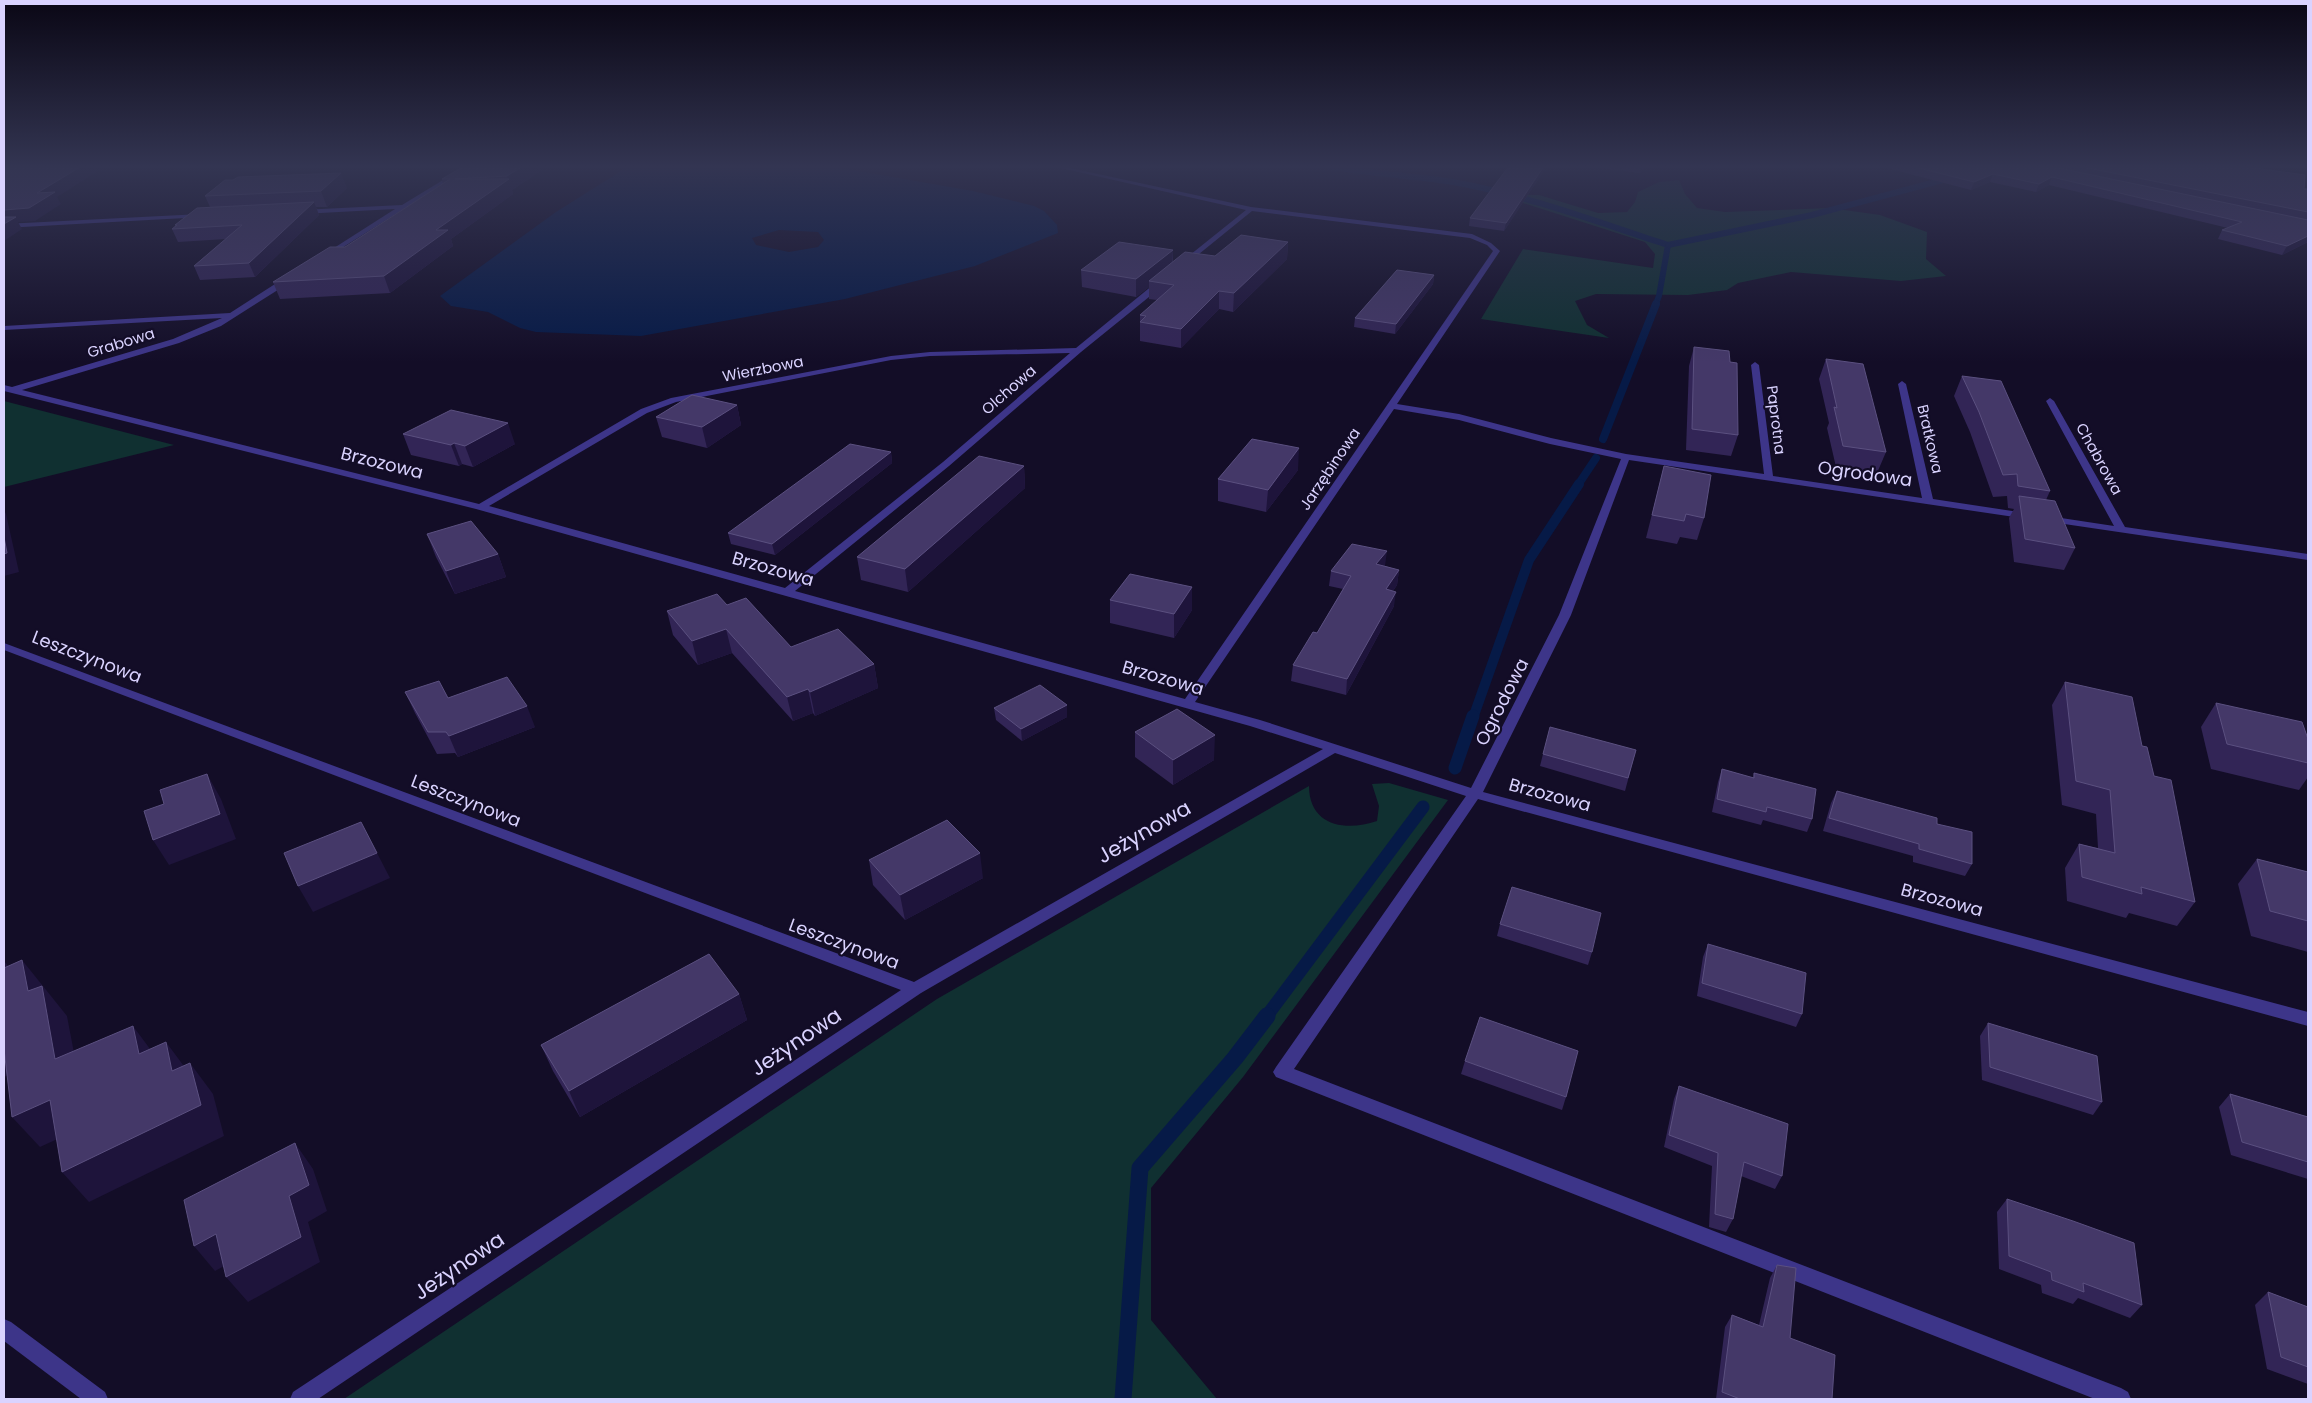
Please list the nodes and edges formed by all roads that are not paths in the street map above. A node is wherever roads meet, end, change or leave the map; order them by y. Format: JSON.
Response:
{"nodes":[{"id":1,"x":365,"y":231,"type":"edge"},
{"id":2,"x":1224,"y":231,"type":"edge"},
{"id":3,"x":1435,"y":231,"type":"edge"},
{"id":4,"x":322,"y":258,"type":"edge"},
{"id":5,"x":1179,"y":268,"type":"edge"},
{"id":6,"x":298,"y":274,"type":"edge"},
{"id":7,"x":1171,"y":275,"type":"edge"},
{"id":8,"x":233,"y":315,"type":"junction"},
{"id":9,"x":4,"y":328,"type":"edge"},
{"id":10,"x":1078,"y":350,"type":"junction"},
{"id":11,"x":1754,"y":365,"type":"dead end"},
{"id":12,"x":1902,"y":384,"type":"dead end"},
{"id":13,"x":7,"y":390,"type":"edge"},
{"id":14,"x":2050,"y":401,"type":"dead end"},
{"id":15,"x":1390,"y":406,"type":"junction"},
{"id":16,"x":1626,"y":457,"type":"junction"},
{"id":17,"x":1770,"y":479,"type":"junction"},
{"id":18,"x":1928,"y":500,"type":"junction"},
{"id":19,"x":480,"y":507,"type":"junction"},
{"id":20,"x":2122,"y":531,"type":"junction"},
{"id":21,"x":2308,"y":558,"type":"edge"},
{"id":22,"x":786,"y":592,"type":"junction"},
{"id":23,"x":4,"y":646,"type":"edge"},
{"id":24,"x":1188,"y":704,"type":"junction"},
{"id":25,"x":1333,"y":749,"type":"junction"},
{"id":26,"x":1475,"y":794,"type":"junction"},
{"id":27,"x":914,"y":990,"type":"junction"},
{"id":28,"x":2308,"y":1019,"type":"edge"},
{"id":29,"x":4,"y":1329,"type":"edge"},
{"id":30,"x":98,"y":1399,"type":"edge"},
{"id":31,"x":300,"y":1399,"type":"edge"},
{"id":32,"x":2121,"y":1399,"type":"edge"}],
"edges":[{"from":1,"to":4,"type":"street"},
{"from":2,"to":5,"type":"street"},
{"from":3,"to":15,"type":"street","name":"Jarzębinowa"},
{"from":6,"to":8,"type":"street","name":"Grabowa"},
{"from":7,"to":10,"type":"street","name":"Olchowa"},
{"from":8,"to":9,"type":"street","name":"Grabowa"},
{"from":8,"to":13,"type":"street","name":"Grabowa"},
{"from":10,"to":19,"type":"street","name":"Wierzbowa"},
{"from":10,"to":22,"type":"street","name":"Olchowa"},
{"from":11,"to":17,"type":"street","name":"Paprotna"},
{"from":12,"to":18,"type":"street","name":"Bratkowa"},
{"from":13,"to":19,"type":"street","name":"Brzozowa"},
{"from":14,"to":20,"type":"street","name":"Chabrowa"},
{"from":15,"to":16,"type":"street","name":"Ogrodowa"},
{"from":15,"to":24,"type":"street","name":"Jarzębinowa"},
{"from":16,"to":17,"type":"street","name":"Ogrodowa"},
{"from":16,"to":26,"type":"street","name":"Ogrodowa"},
{"from":17,"to":18,"type":"street","name":"Ogrodowa"},
{"from":18,"to":20,"type":"street","name":"Ogrodowa"},
{"from":19,"to":22,"type":"street","name":"Brzozowa"},
{"from":20,"to":21,"type":"street","name":"Ogrodowa"},
{"from":22,"to":24,"type":"street","name":"Brzozowa"},
{"from":23,"to":27,"type":"street","name":"Leszczynowa"},
{"from":24,"to":25,"type":"street","name":"Brzozowa"},
{"from":25,"to":26,"type":"street","name":"Brzozowa"},
{"from":25,"to":27,"type":"street","name":"Jeżynowa"},
{"from":26,"to":28,"type":"street","name":"Brzozowa"},
{"from":26,"to":32,"type":"street","name":"Ogrodowa"},
{"from":27,"to":31,"type":"street","name":"Jeżynowa"},
{"from":29,"to":30,"type":"street"}]}
